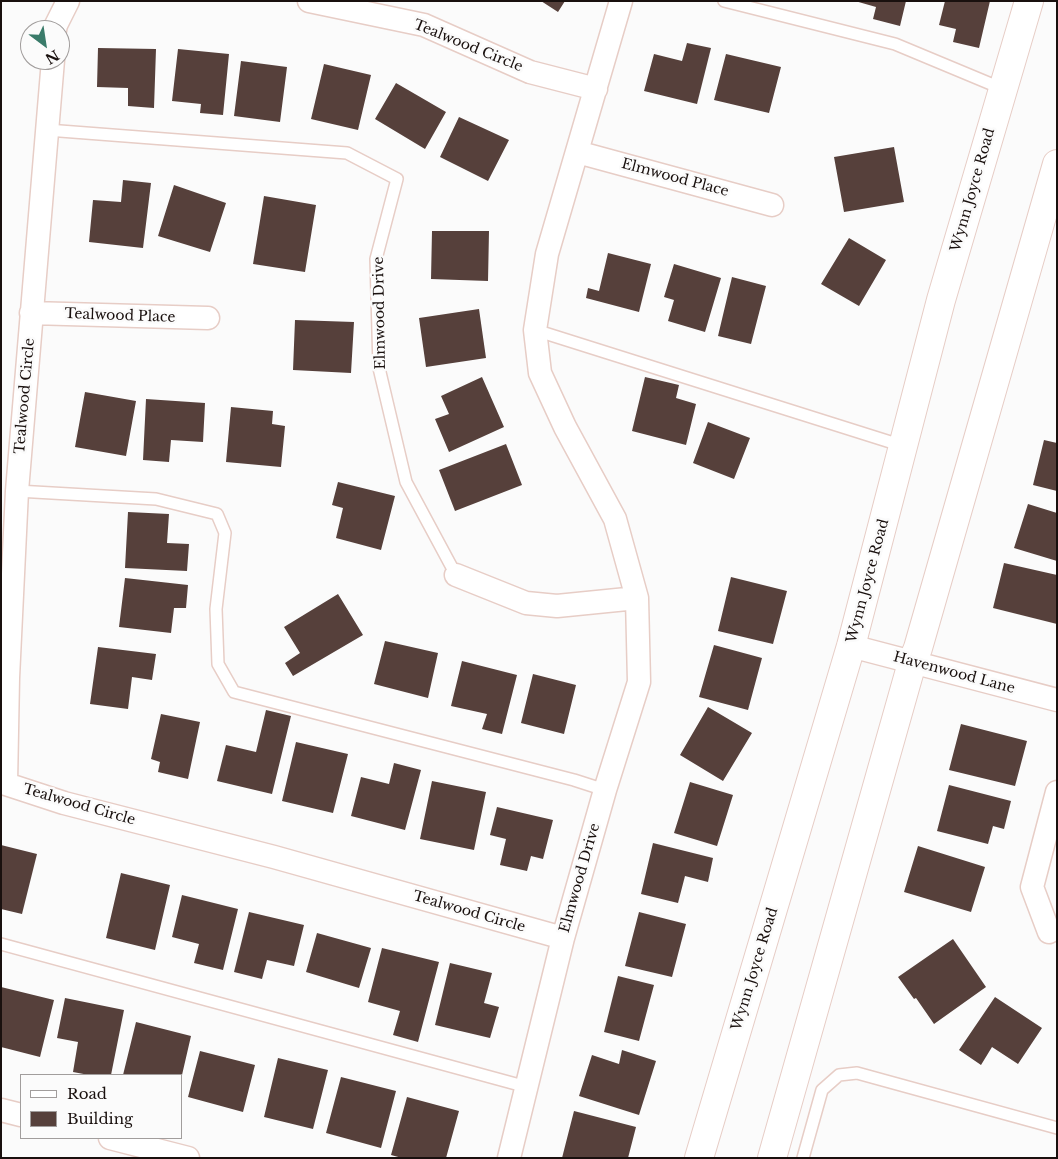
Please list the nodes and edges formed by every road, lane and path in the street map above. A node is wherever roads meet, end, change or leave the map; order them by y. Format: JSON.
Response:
{"nodes":[{"id":1,"x":68,"y":1,"type":"edge"},
{"id":2,"x":309,"y":1,"type":"edge"},
{"id":3,"x":621,"y":1,"type":"edge"},
{"id":4,"x":724,"y":1,"type":"edge"},
{"id":5,"x":1029,"y":1,"type":"edge"},
{"id":6,"x":59,"y":20,"type":"edge"},
{"id":7,"x":52,"y":70,"type":"edge"},
{"id":8,"x":596,"y":89,"type":"junction"},
{"id":9,"x":1003,"y":89,"type":"junction"},
{"id":10,"x":47,"y":130,"type":"junction"},
{"id":11,"x":577,"y":152,"type":"junction"},
{"id":12,"x":1057,"y":164,"type":"edge"},
{"id":13,"x":772,"y":205,"type":"dead end"},
{"id":14,"x":31,"y":313,"type":"junction"},
{"id":15,"x":208,"y":318,"type":"dead end"},
{"id":16,"x":535,"y":330,"type":"junction"},
{"id":17,"x":903,"y":446,"type":"junction"},
{"id":18,"x":17,"y":491,"type":"junction"},
{"id":19,"x":456,"y":575,"type":"joint"},
{"id":20,"x":637,"y":598,"type":"junction"},
{"id":21,"x":851,"y":646,"type":"junction"},
{"id":22,"x":912,"y":663,"type":"junction"},
{"id":23,"x":1057,"y":700,"type":"edge"},
{"id":24,"x":605,"y":790,"type":"junction"},
{"id":25,"x":1057,"y":792,"type":"edge"},
{"id":26,"x":1049,"y":932,"type":"dead end"},
{"id":27,"x":563,"y":938,"type":"junction"},
{"id":28,"x":1,"y":944,"type":"edge"},
{"id":29,"x":527,"y":1087,"type":"junction"},
{"id":30,"x":1,"y":1110,"type":"edge"},
{"id":31,"x":20,"y":1115,"type":"edge"},
{"id":32,"x":1057,"y":1128,"type":"edge"},
{"id":33,"x":114,"y":1139,"type":"edge"},
{"id":34,"x":188,"y":1158,"type":"edge"},
{"id":35,"x":509,"y":1158,"type":"edge"},
{"id":36,"x":699,"y":1158,"type":"edge"},
{"id":37,"x":772,"y":1158,"type":"edge"},
{"id":38,"x":803,"y":1158,"type":"edge"}],
"edges":[{"from":1,"to":6,"type":"street"},
{"from":2,"to":8,"type":"street","name":"Tealwood Circle"},
{"from":3,"to":8,"type":"street","name":"Elmwood Drive"},
{"from":4,"to":9,"type":"lane"},
{"from":5,"to":9,"type":"main road","name":"Wynn Joyce Road"},
{"from":7,"to":10,"type":"street","name":"Tealwood Circle"},
{"from":8,"to":11,"type":"street","name":"Elmwood Drive"},
{"from":9,"to":17,"type":"main road","name":"Wynn Joyce Road"},
{"from":10,"to":14,"type":"street","name":"Tealwood Circle"},
{"from":10,"to":19,"type":"lane","name":"Elmwood Drive"},
{"from":11,"to":13,"type":"street","name":"Elmwood Place"},
{"from":11,"to":16,"type":"street","name":"Elmwood Drive"},
{"from":12,"to":22,"type":"main road"},
{"from":14,"to":15,"type":"street","name":"Tealwood Place"},
{"from":14,"to":18,"type":"street","name":"Tealwood Circle"},
{"from":16,"to":17,"type":"lane"},
{"from":16,"to":20,"type":"street","name":"Elmwood Drive"},
{"from":17,"to":21,"type":"main road","name":"Wynn Joyce Road"},
{"from":18,"to":24,"type":"lane"},
{"from":18,"to":27,"type":"street","name":"Tealwood Circle"},
{"from":19,"to":20,"type":"street","name":"Elmwood Drive"},
{"from":20,"to":24,"type":"street","name":"Elmwood Drive"},
{"from":21,"to":22,"type":"street","name":"Havenwood Lane"},
{"from":21,"to":36,"type":"main road","name":"Wynn Joyce Road"},
{"from":22,"to":23,"type":"street","name":"Havenwood Lane"},
{"from":22,"to":37,"type":"main road"},
{"from":24,"to":27,"type":"street","name":"Elmwood Drive"},
{"from":25,"to":26,"type":"street"},
{"from":27,"to":29,"type":"street","name":"Elmwood Drive"},
{"from":28,"to":29,"type":"lane"},
{"from":29,"to":35,"type":"street","name":"Elmwood Drive"},
{"from":30,"to":31,"type":"street"},
{"from":32,"to":38,"type":"lane"},
{"from":33,"to":34,"type":"street"}]}
